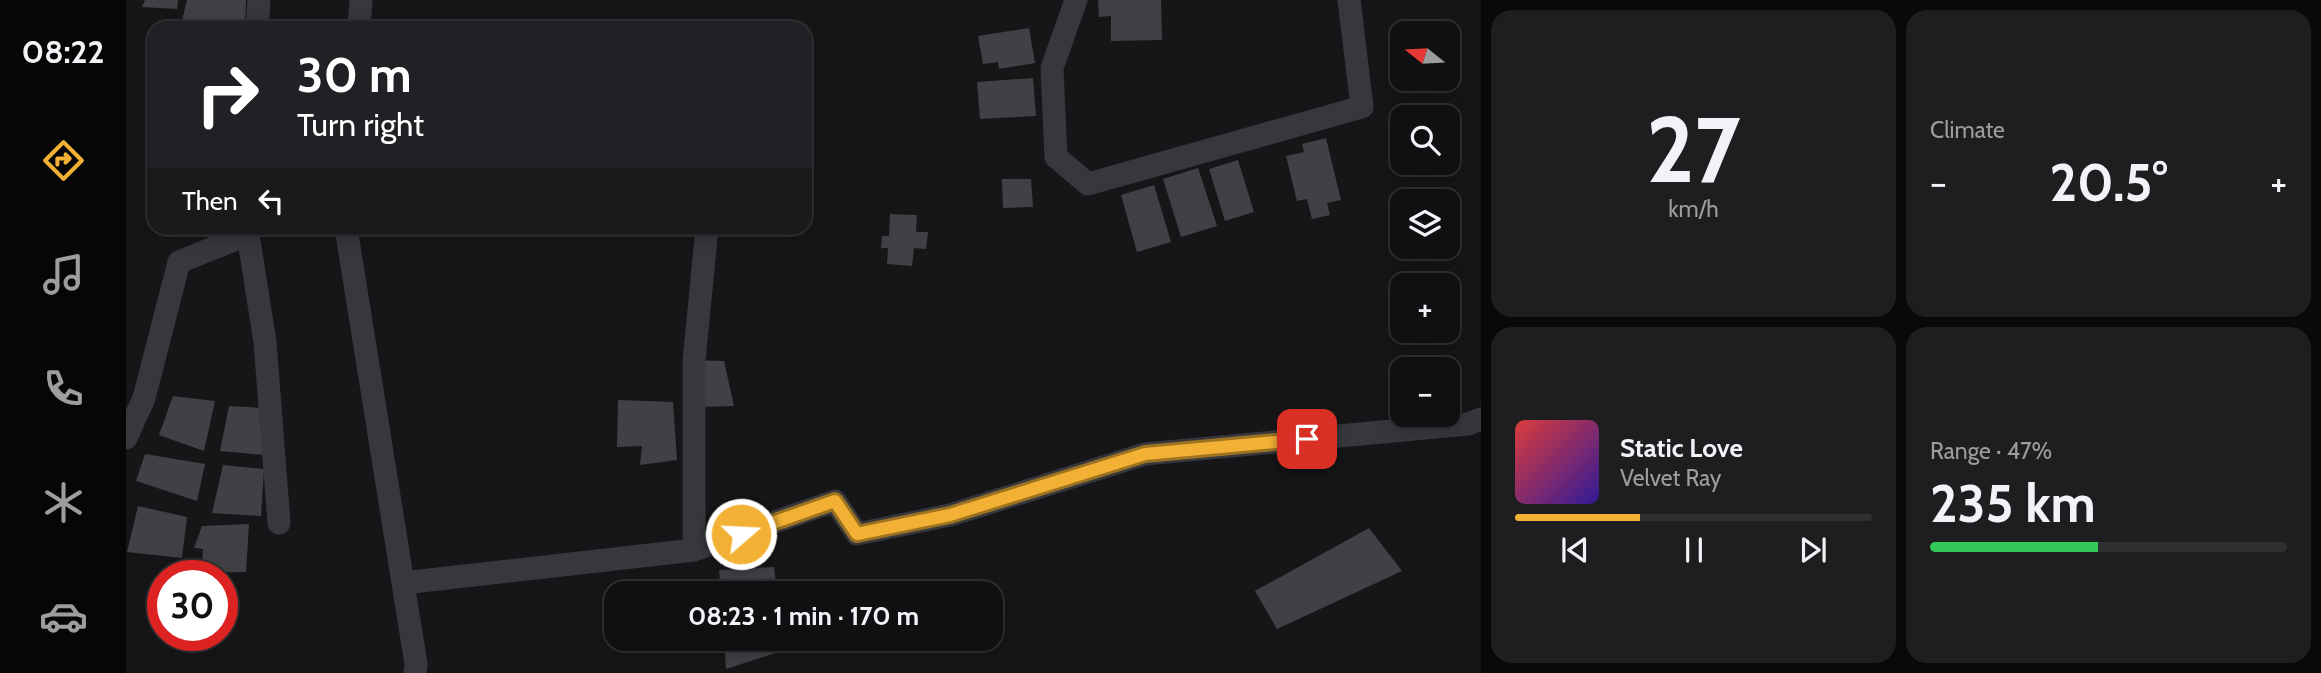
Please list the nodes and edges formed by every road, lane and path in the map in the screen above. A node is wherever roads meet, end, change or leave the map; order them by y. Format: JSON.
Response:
{"nodes":[{"id":1,"x":259,"y":0,"type":"edge"},
{"id":2,"x":361,"y":0,"type":"edge"},
{"id":3,"x":1076,"y":0,"type":"edge"},
{"id":4,"x":1349,"y":0,"type":"edge"},
{"id":5,"x":258,"y":21,"type":"edge"},
{"id":6,"x":360,"y":21,"type":"edge"},
{"id":7,"x":238,"y":235,"type":"edge"},
{"id":8,"x":248,"y":235,"type":"edge"},
{"id":9,"x":347,"y":235,"type":"edge"},
{"id":10,"x":706,"y":235,"type":"edge"},
{"id":11,"x":1481,"y":419,"type":"edge"},
{"id":12,"x":126,"y":439,"type":"edge"},
{"id":13,"x":279,"y":523,"type":"dead end"},
{"id":14,"x":694,"y":550,"type":"junction"},
{"id":15,"x":403,"y":583,"type":"junction"},
{"id":16,"x":415,"y":673,"type":"edge"}],
"edges":[{"from":1,"to":5,"type":"street"},
{"from":2,"to":6,"type":"street"},
{"from":3,"to":4,"type":"street"},
{"from":7,"to":12,"type":"street"},
{"from":8,"to":13,"type":"street"},
{"from":9,"to":15,"type":"street"},
{"from":10,"to":14,"type":"street"},
{"from":11,"to":14,"type":"street"},
{"from":14,"to":15,"type":"street"},
{"from":15,"to":16,"type":"street"}]}
